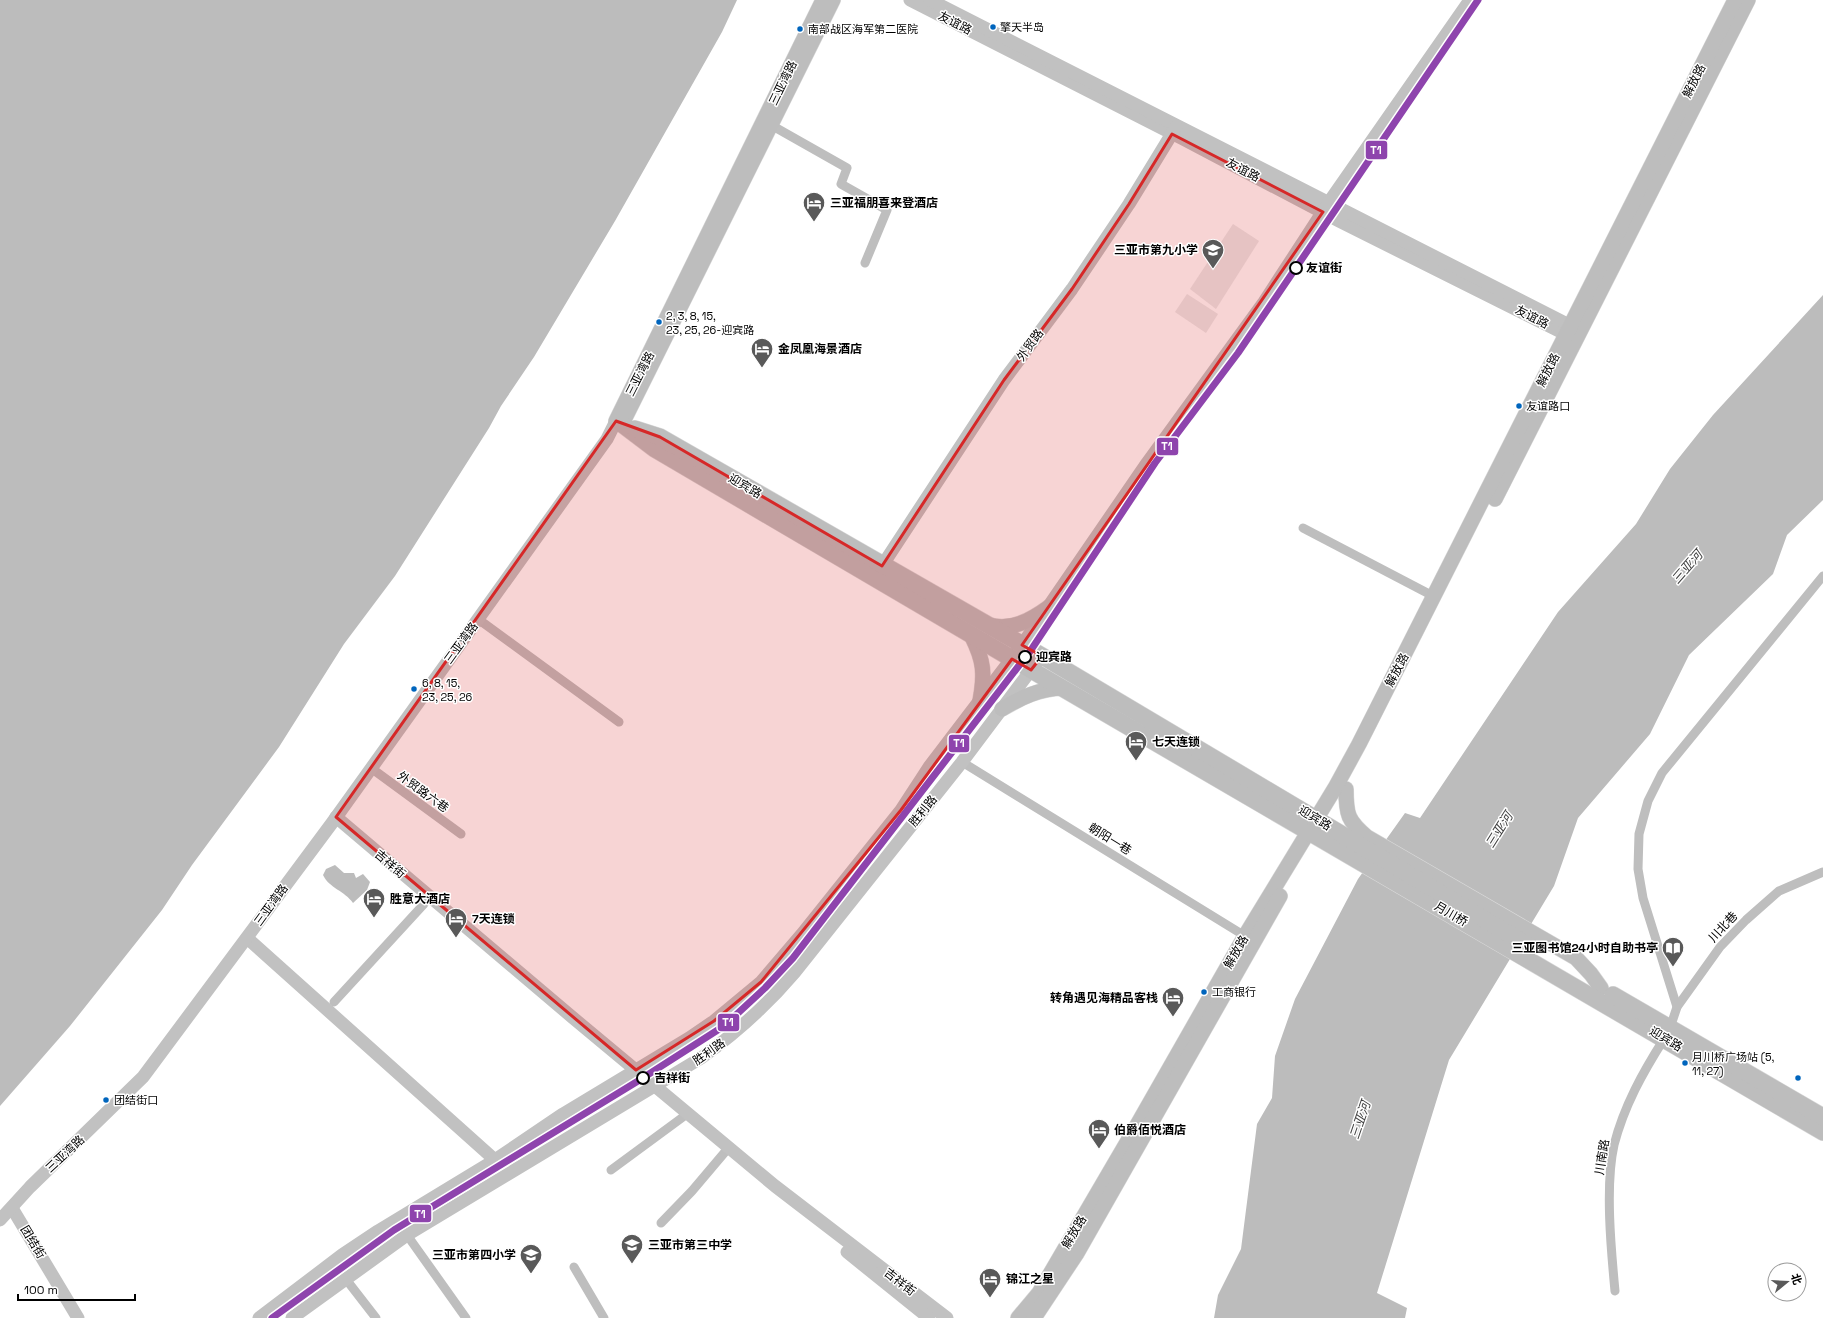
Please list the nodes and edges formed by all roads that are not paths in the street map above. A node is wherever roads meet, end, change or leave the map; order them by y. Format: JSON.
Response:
{"nodes":[{"id":1,"x":823,"y":0,"type":"edge"},
{"id":2,"x":833,"y":0,"type":"edge"},
{"id":3,"x":910,"y":0,"type":"edge"},
{"id":4,"x":930,"y":0,"type":"edge"},
{"id":5,"x":1470,"y":0,"type":"edge"},
{"id":6,"x":1735,"y":0,"type":"edge"},
{"id":7,"x":1748,"y":0,"type":"edge"},
{"id":8,"x":771,"y":125,"type":"junction"},
{"id":9,"x":1174,"y":129,"type":"junction"},
{"id":10,"x":1326,"y":207,"type":"junction"},
{"id":11,"x":865,"y":263,"type":"dead end"},
{"id":12,"x":1573,"y":333,"type":"junction"},
{"id":13,"x":619,"y":423,"type":"junction"},
{"id":14,"x":1303,"y":528,"type":"dead end"},
{"id":15,"x":882,"y":566,"type":"junction"},
{"id":16,"x":1823,"y":576,"type":"edge"},
{"id":17,"x":1435,"y":597,"type":"junction"},
{"id":18,"x":1049,"y":607,"type":"junction"},
{"id":19,"x":478,"y":619,"type":"junction"},
{"id":20,"x":986,"y":624,"type":"junction"},
{"id":21,"x":972,"y":637,"type":"junction"},
{"id":22,"x":1022,"y":645,"type":"junction"},
{"id":23,"x":1042,"y":656,"type":"junction"},
{"id":24,"x":1012,"y":659,"type":"junction"},
{"id":25,"x":1031,"y":670,"type":"junction"},
{"id":26,"x":1063,"y":688,"type":"junction"},
{"id":27,"x":980,"y":701,"type":"junction"},
{"id":28,"x":1002,"y":709,"type":"junction"},
{"id":29,"x":619,"y":722,"type":"dead end"},
{"id":30,"x":962,"y":762,"type":"junction"},
{"id":31,"x":371,"y":768,"type":"junction"},
{"id":32,"x":1346,"y":789,"type":"junction"},
{"id":33,"x":334,"y":820,"type":"junction"},
{"id":34,"x":1316,"y":827,"type":"junction"},
{"id":35,"x":461,"y":834,"type":"dead end"},
{"id":36,"x":1360,"y":847,"type":"junction"},
{"id":37,"x":1823,"y":872,"type":"edge"},
{"id":38,"x":424,"y":904,"type":"junction"},
{"id":39,"x":1245,"y":936,"type":"junction"},
{"id":40,"x":248,"y":938,"type":"junction"},
{"id":41,"x":1556,"y":961,"type":"junction"},
{"id":42,"x":334,"y":1002,"type":"dead end"},
{"id":43,"x":1677,"y":1007,"type":"junction"},
{"id":44,"x":1667,"y":1033,"type":"junction"},
{"id":45,"x":633,"y":1072,"type":"junction"},
{"id":46,"x":653,"y":1088,"type":"junction"},
{"id":47,"x":683,"y":1117,"type":"junction"},
{"id":48,"x":1823,"y":1117,"type":"edge"},
{"id":49,"x":1823,"y":1132,"type":"edge"},
{"id":50,"x":725,"y":1152,"type":"junction"},
{"id":51,"x":495,"y":1160,"type":"junction"},
{"id":52,"x":611,"y":1170,"type":"dead end"},
{"id":53,"x":12,"y":1208,"type":"junction"},
{"id":54,"x":0,"y":1220,"type":"edge"},
{"id":55,"x":661,"y":1223,"type":"dead end"},
{"id":56,"x":407,"y":1234,"type":"junction"},
{"id":57,"x":574,"y":1267,"type":"dead end"},
{"id":58,"x":345,"y":1278,"type":"junction"},
{"id":59,"x":1615,"y":1290,"type":"dead end"},
{"id":60,"x":78,"y":1318,"type":"edge"},
{"id":61,"x":259,"y":1318,"type":"edge"},
{"id":62,"x":292,"y":1318,"type":"edge"},
{"id":63,"x":376,"y":1318,"type":"edge"},
{"id":64,"x":466,"y":1318,"type":"edge"},
{"id":65,"x":604,"y":1318,"type":"edge"},
{"id":66,"x":928,"y":1318,"type":"edge"},
{"id":67,"x":947,"y":1318,"type":"edge"},
{"id":68,"x":1018,"y":1318,"type":"edge"},
{"id":69,"x":1034,"y":1318,"type":"edge"}],
"edges":[{"from":1,"to":13,"type":"main road","name":"三亚湾路"},
{"from":2,"to":8,"type":"main road","name":"三亚湾路"},
{"from":3,"to":9,"type":"main road","name":"友谊路"},
{"from":4,"to":9,"type":"main road","name":"友谊路"},
{"from":5,"to":10,"type":"main road","name":"胜利路"},
{"from":6,"to":12,"type":"main road","name":"解放路"},
{"from":7,"to":12,"type":"main road","name":"解放路"},
{"from":8,"to":11,"type":"street"},
{"from":8,"to":13,"type":"main road","name":"三亚湾路"},
{"from":9,"to":10,"type":"main road","name":"友谊路"},
{"from":9,"to":15,"type":"main road","name":"外贸路"},
{"from":10,"to":12,"type":"main road","name":"友谊路"},
{"from":10,"to":18,"type":"main road","name":"胜利路"},
{"from":12,"to":17,"type":"main road","name":"解放路"},
{"from":12,"to":32,"type":"main road","name":"解放路"},
{"from":13,"to":15,"type":"highway","name":"迎宾路"},
{"from":13,"to":19,"type":"main road","name":"三亚湾路"},
{"from":13,"to":21,"type":"highway","name":"迎宾路"},
{"from":14,"to":17,"type":"street"},
{"from":15,"to":20,"type":"highway","name":"迎宾路"},
{"from":16,"to":43,"type":"street"},
{"from":17,"to":34,"type":"main road","name":"解放路"},
{"from":18,"to":20,"type":"main road"},
{"from":18,"to":22,"type":"main road","name":"胜利路"},
{"from":19,"to":29,"type":"street"},
{"from":19,"to":31,"type":"main road","name":"三亚湾路"},
{"from":20,"to":22,"type":"highway","name":"迎宾路"},
{"from":21,"to":24,"type":"highway","name":"迎宾路"},
{"from":21,"to":27,"type":"main road"},
{"from":22,"to":23,"type":"highway","name":"迎宾路"},
{"from":22,"to":24,"type":"main road","name":"胜利路"},
{"from":23,"to":25,"type":"main road","name":"胜利路"},
{"from":23,"to":34,"type":"highway","name":"迎宾路"},
{"from":24,"to":25,"type":"highway","name":"迎宾路"},
{"from":24,"to":27,"type":"main road","name":"胜利路"},
{"from":25,"to":26,"type":"highway","name":"迎宾路"},
{"from":25,"to":28,"type":"main road","name":"胜利路"},
{"from":26,"to":28,"type":"main road"},
{"from":26,"to":34,"type":"highway","name":"迎宾路"},
{"from":27,"to":45,"type":"main road","name":"胜利路"},
{"from":28,"to":30,"type":"main road","name":"胜利路"},
{"from":30,"to":39,"type":"street","name":"朝阳一巷"},
{"from":30,"to":46,"type":"main road","name":"胜利路"},
{"from":31,"to":33,"type":"main road","name":"三亚湾路"},
{"from":31,"to":35,"type":"street","name":"外贸路六巷"},
{"from":32,"to":34,"type":"main road","name":"解放路"},
{"from":32,"to":36,"type":"main road"},
{"from":33,"to":38,"type":"main road","name":"吉祥街"},
{"from":33,"to":40,"type":"main road","name":"三亚湾路"},
{"from":33,"to":45,"type":"main road","name":"吉祥街"},
{"from":34,"to":36,"type":"highway","name":"迎宾路"},
{"from":34,"to":39,"type":"main road","name":"解放路"},
{"from":34,"to":69,"type":"main road","name":"解放路"},
{"from":36,"to":41,"type":"highway","name":"月川桥"},
{"from":37,"to":43,"type":"street","name":"川北巷"},
{"from":38,"to":42,"type":"street"},
{"from":38,"to":45,"type":"main road","name":"吉祥街"},
{"from":39,"to":68,"type":"main road","name":"解放路"},
{"from":40,"to":51,"type":"main road"},
{"from":40,"to":53,"type":"main road","name":"三亚湾路"},
{"from":41,"to":44,"type":"highway","name":"迎宾路"},
{"from":41,"to":44,"type":"highway","name":"迎宾路"},
{"from":43,"to":44,"type":"street","name":"川北巷"},
{"from":44,"to":48,"type":"highway","name":"迎宾路"},
{"from":44,"to":49,"type":"highway","name":"迎宾路"},
{"from":44,"to":59,"type":"street","name":"川南路"},
{"from":45,"to":46,"type":"main road","name":"吉祥街"},
{"from":45,"to":51,"type":"main road","name":"胜利路"},
{"from":46,"to":47,"type":"main road","name":"吉祥街"},
{"from":46,"to":56,"type":"main road","name":"胜利路"},
{"from":46,"to":67,"type":"main road","name":"吉祥街"},
{"from":47,"to":50,"type":"main road","name":"吉祥街"},
{"from":47,"to":52,"type":"street"},
{"from":50,"to":55,"type":"street"},
{"from":50,"to":66,"type":"main road","name":"吉祥街"},
{"from":51,"to":61,"type":"main road","name":"胜利路"},
{"from":53,"to":54,"type":"main road","name":"三亚湾路"},
{"from":53,"to":60,"type":"main road","name":"团结街"},
{"from":56,"to":58,"type":"main road","name":"胜利路"},
{"from":56,"to":64,"type":"street"},
{"from":57,"to":65,"type":"street"},
{"from":58,"to":62,"type":"main road","name":"胜利路"},
{"from":58,"to":63,"type":"street"}]}
